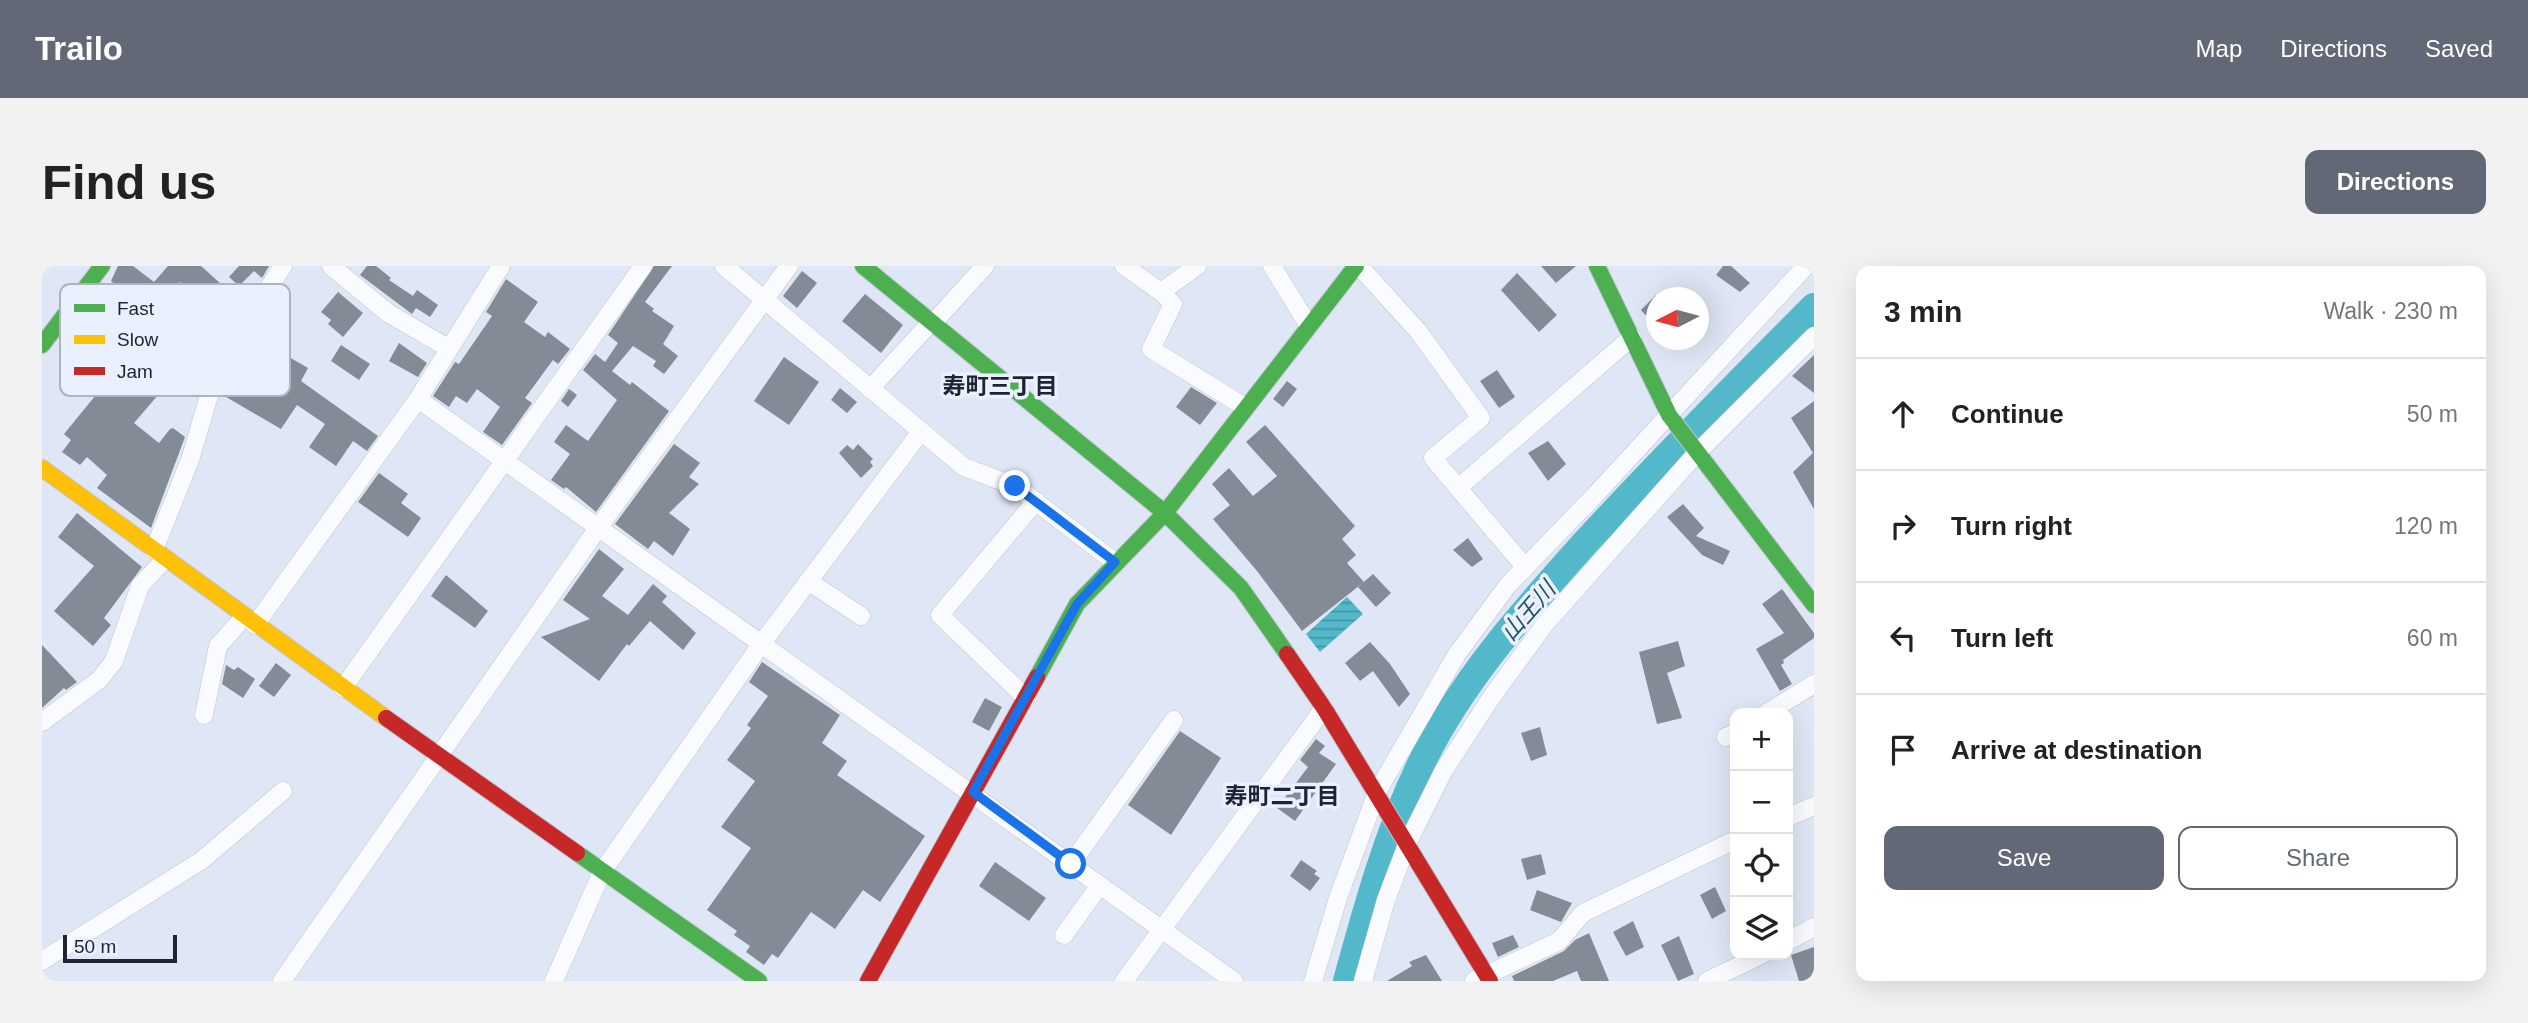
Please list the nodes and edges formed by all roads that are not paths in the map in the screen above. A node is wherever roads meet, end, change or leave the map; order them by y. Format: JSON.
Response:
{"nodes":[{"id":1,"x":102,"y":266,"type":"edge"},
{"id":2,"x":283,"y":266,"type":"edge"},
{"id":3,"x":331,"y":266,"type":"edge"},
{"id":4,"x":501,"y":266,"type":"edge"},
{"id":5,"x":643,"y":266,"type":"edge"},
{"id":6,"x":724,"y":266,"type":"edge"},
{"id":7,"x":789,"y":266,"type":"edge"},
{"id":8,"x":863,"y":266,"type":"edge"},
{"id":9,"x":985,"y":266,"type":"edge"},
{"id":10,"x":1124,"y":266,"type":"edge"},
{"id":11,"x":1197,"y":266,"type":"edge"},
{"id":12,"x":1272,"y":266,"type":"edge"},
{"id":13,"x":1358,"y":266,"type":"edge"},
{"id":14,"x":1597,"y":266,"type":"edge"},
{"id":15,"x":1807,"y":266,"type":"edge"},
{"id":16,"x":88,"y":284,"type":"edge"},
{"id":17,"x":271,"y":284,"type":"edge"},
{"id":18,"x":1161,"y":292,"type":"junction"},
{"id":19,"x":765,"y":300,"type":"junction"},
{"id":20,"x":60,"y":321,"type":"edge"},
{"id":21,"x":932,"y":323,"type":"junction"},
{"id":22,"x":1309,"y":326,"type":"junction"},
{"id":23,"x":1632,"y":337,"type":"junction"},
{"id":24,"x":1814,"y":337,"type":"edge"},
{"id":25,"x":42,"y":345,"type":"edge"},
{"id":26,"x":448,"y":348,"type":"junction"},
{"id":27,"x":870,"y":389,"type":"junction"},
{"id":28,"x":209,"y":396,"type":"edge"},
{"id":29,"x":418,"y":399,"type":"junction"},
{"id":30,"x":1245,"y":407,"type":"junction"},
{"id":31,"x":1670,"y":417,"type":"junction"},
{"id":32,"x":920,"y":433,"type":"junction"},
{"id":33,"x":1695,"y":452,"type":"junction"},
{"id":34,"x":503,"y":459,"type":"junction"},
{"id":35,"x":42,"y":468,"type":"edge"},
{"id":36,"x":1458,"y":488,"type":"junction"},
{"id":37,"x":1036,"y":501,"type":"junction"},
{"id":38,"x":1165,"y":513,"type":"junction"},
{"id":39,"x":598,"y":528,"type":"junction"},
{"id":40,"x":160,"y":554,"type":"junction"},
{"id":41,"x":1115,"y":562,"type":"junction"},
{"id":42,"x":1525,"y":567,"type":"junction"},
{"id":43,"x":808,"y":581,"type":"junction"},
{"id":44,"x":1814,"y":605,"type":"edge"},
{"id":45,"x":861,"y":616,"type":"dead end"},
{"id":46,"x":249,"y":621,"type":"junction"},
{"id":47,"x":762,"y":643,"type":"junction"},
{"id":48,"x":1814,"y":684,"type":"edge"},
{"id":49,"x":343,"y":688,"type":"junction"},
{"id":50,"x":1026,"y":698,"type":"junction"},
{"id":51,"x":1324,"y":708,"type":"junction"},
{"id":52,"x":1776,"y":708,"type":"edge"},
{"id":53,"x":204,"y":715,"type":"dead end"},
{"id":54,"x":1174,"y":720,"type":"dead end"},
{"id":55,"x":42,"y":722,"type":"edge"},
{"id":56,"x":440,"y":756,"type":"junction"},
{"id":57,"x":283,"y":791,"type":"dead end"},
{"id":58,"x":973,"y":792,"type":"junction"},
{"id":59,"x":1377,"y":792,"type":"junction"},
{"id":60,"x":1814,"y":806,"type":"edge"},
{"id":61,"x":1793,"y":815,"type":"edge"},
{"id":62,"x":1408,"y":842,"type":"junction"},
{"id":63,"x":1730,"y":842,"type":"edge"},
{"id":64,"x":1071,"y":864,"type":"junction"},
{"id":65,"x":602,"y":872,"type":"junction"},
{"id":66,"x":1100,"y":885,"type":"junction"},
{"id":67,"x":1814,"y":927,"type":"edge"},
{"id":68,"x":1161,"y":928,"type":"junction"},
{"id":69,"x":1064,"y":935,"type":"dead end"},
{"id":70,"x":1793,"y":938,"type":"edge"},
{"id":71,"x":1755,"y":960,"type":"edge"},
{"id":72,"x":42,"y":961,"type":"edge"},
{"id":73,"x":1740,"y":974,"type":"edge"},
{"id":74,"x":1483,"y":979,"type":"edge"},
{"id":75,"x":282,"y":981,"type":"edge"},
{"id":76,"x":554,"y":981,"type":"edge"},
{"id":77,"x":759,"y":981,"type":"edge"},
{"id":78,"x":868,"y":981,"type":"edge"},
{"id":79,"x":1124,"y":981,"type":"edge"},
{"id":80,"x":1234,"y":981,"type":"edge"},
{"id":81,"x":1313,"y":981,"type":"edge"},
{"id":82,"x":1363,"y":981,"type":"edge"},
{"id":83,"x":1707,"y":981,"type":"edge"}],
"edges":[{"from":1,"to":16,"type":"street"},
{"from":2,"to":17,"type":"street"},
{"from":3,"to":26,"type":"street"},
{"from":4,"to":26,"type":"street"},
{"from":5,"to":34,"type":"street"},
{"from":6,"to":19,"type":"street"},
{"from":7,"to":19,"type":"street"},
{"from":8,"to":21,"type":"street"},
{"from":9,"to":21,"type":"street"},
{"from":10,"to":18,"type":"street"},
{"from":11,"to":18,"type":"street"},
{"from":12,"to":22,"type":"street"},
{"from":13,"to":22,"type":"street"},
{"from":13,"to":36,"type":"street"},
{"from":14,"to":23,"type":"street"},
{"from":15,"to":31,"type":"street"},
{"from":18,"to":30,"type":"street"},
{"from":19,"to":27,"type":"street"},
{"from":19,"to":39,"type":"street"},
{"from":20,"to":25,"type":"street"},
{"from":21,"to":27,"type":"street"},
{"from":21,"to":38,"type":"street"},
{"from":22,"to":30,"type":"street"},
{"from":23,"to":31,"type":"street"},
{"from":23,"to":36,"type":"street"},
{"from":24,"to":33,"type":"street"},
{"from":26,"to":29,"type":"street"},
{"from":27,"to":32,"type":"street"},
{"from":28,"to":40,"type":"street"},
{"from":29,"to":34,"type":"street"},
{"from":29,"to":46,"type":"street"},
{"from":30,"to":38,"type":"street"},
{"from":31,"to":33,"type":"street"},
{"from":31,"to":42,"type":"street"},
{"from":32,"to":37,"type":"street"},
{"from":32,"to":43,"type":"street"},
{"from":33,"to":44,"type":"street"},
{"from":33,"to":62,"type":"street"},
{"from":34,"to":39,"type":"street"},
{"from":34,"to":49,"type":"street"},
{"from":35,"to":40,"type":"street"},
{"from":36,"to":42,"type":"street"},
{"from":37,"to":41,"type":"street"},
{"from":37,"to":50,"type":"street"},
{"from":38,"to":41,"type":"street"},
{"from":38,"to":51,"type":"street"},
{"from":39,"to":47,"type":"street"},
{"from":39,"to":56,"type":"street"},
{"from":40,"to":46,"type":"street"},
{"from":40,"to":55,"type":"street"},
{"from":41,"to":50,"type":"street"},
{"from":42,"to":59,"type":"street"},
{"from":43,"to":45,"type":"street"},
{"from":43,"to":47,"type":"street"},
{"from":46,"to":49,"type":"street"},
{"from":46,"to":53,"type":"street"},
{"from":47,"to":58,"type":"street"},
{"from":47,"to":65,"type":"street"},
{"from":48,"to":52,"type":"street"},
{"from":49,"to":56,"type":"street"},
{"from":50,"to":58,"type":"street"},
{"from":51,"to":59,"type":"street"},
{"from":51,"to":68,"type":"street"},
{"from":54,"to":64,"type":"street"},
{"from":56,"to":65,"type":"street"},
{"from":56,"to":75,"type":"street"},
{"from":57,"to":72,"type":"street"},
{"from":58,"to":64,"type":"street"},
{"from":58,"to":78,"type":"street"},
{"from":59,"to":62,"type":"street"},
{"from":59,"to":81,"type":"street"},
{"from":60,"to":61,"type":"street"},
{"from":62,"to":74,"type":"street"},
{"from":62,"to":82,"type":"street"},
{"from":63,"to":74,"type":"street"},
{"from":64,"to":66,"type":"street"},
{"from":65,"to":76,"type":"street"},
{"from":65,"to":77,"type":"street"},
{"from":66,"to":68,"type":"street"},
{"from":66,"to":69,"type":"street"},
{"from":67,"to":70,"type":"street"},
{"from":68,"to":79,"type":"street"},
{"from":68,"to":80,"type":"street"},
{"from":71,"to":73,"type":"street"},
{"from":73,"to":83,"type":"street"}]}
